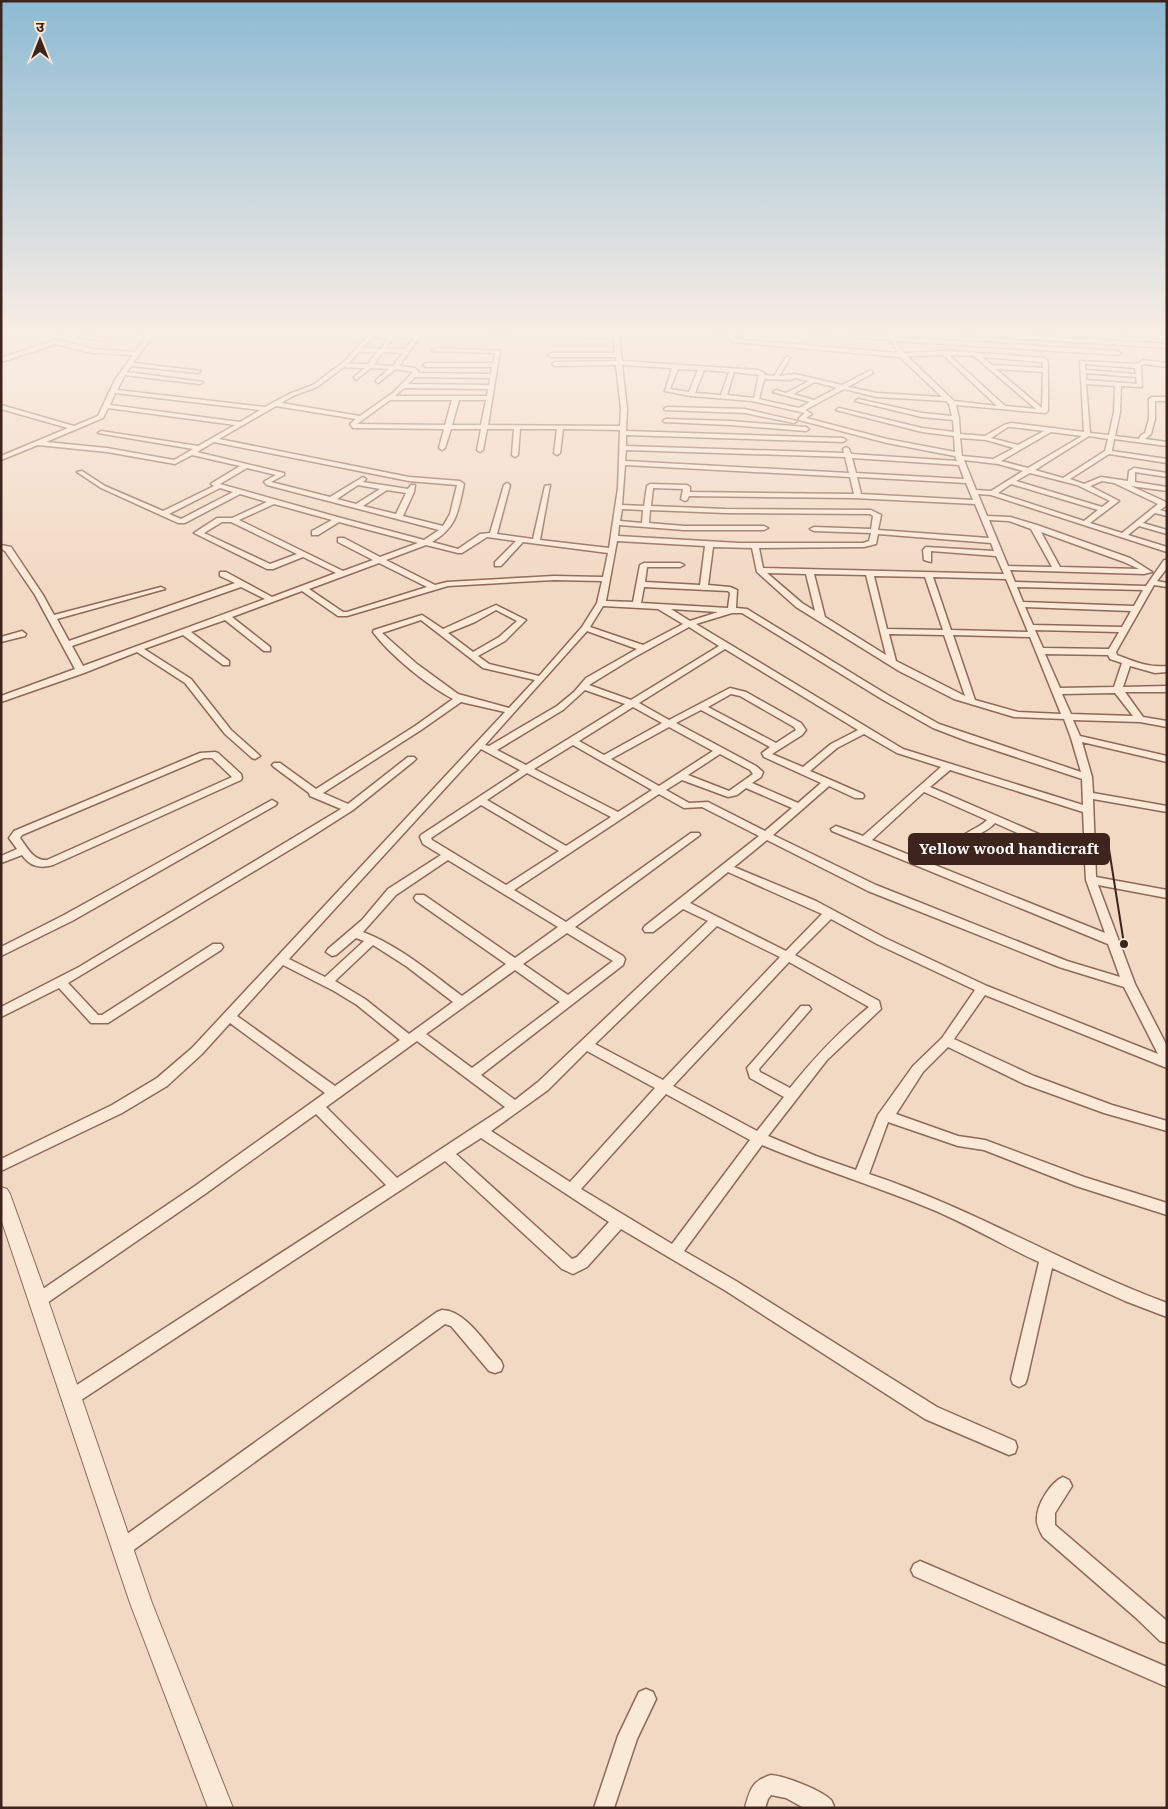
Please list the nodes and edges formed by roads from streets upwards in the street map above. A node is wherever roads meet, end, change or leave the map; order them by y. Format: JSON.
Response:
{"nodes":[{"id":1,"x":37,"y":417,"type":"edge"},
{"id":2,"x":100,"y":417,"type":"edge"},
{"id":3,"x":101,"y":417,"type":"edge"},
{"id":4,"x":193,"y":417,"type":"edge"},
{"id":5,"x":252,"y":417,"type":"edge"},
{"id":6,"x":357,"y":417,"type":"edge"},
{"id":7,"x":451,"y":417,"type":"edge"},
{"id":8,"x":487,"y":417,"type":"edge"},
{"id":9,"x":624,"y":417,"type":"edge"},
{"id":10,"x":730,"y":417,"type":"edge"},
{"id":11,"x":778,"y":417,"type":"edge"},
{"id":12,"x":870,"y":417,"type":"edge"},
{"id":13,"x":949,"y":417,"type":"edge"},
{"id":14,"x":1086,"y":417,"type":"edge"},
{"id":15,"x":1116,"y":417,"type":"edge"},
{"id":16,"x":1152,"y":417,"type":"edge"},
{"id":17,"x":361,"y":418,"type":"joint"},
{"id":18,"x":956,"y":418,"type":"joint"},
{"id":19,"x":801,"y":419,"type":"joint"},
{"id":20,"x":666,"y":420,"type":"joint"},
{"id":21,"x":730,"y":423,"type":"junction"},
{"id":22,"x":242,"y":424,"type":"junction"},
{"id":23,"x":485,"y":426,"type":"junction"},
{"id":24,"x":448,"y":427,"type":"junction"},
{"id":25,"x":517,"y":427,"type":"junction"},
{"id":26,"x":560,"y":427,"type":"junction"},
{"id":27,"x":74,"y":428,"type":"junction"},
{"id":28,"x":806,"y":429,"type":"dead end"},
{"id":29,"x":624,"y":430,"type":"junction"},
{"id":30,"x":840,"y":430,"type":"junction"},
{"id":31,"x":1050,"y":430,"type":"junction"},
{"id":32,"x":101,"y":433,"type":"junction"},
{"id":33,"x":664,"y":434,"type":"junction"},
{"id":34,"x":1088,"y":434,"type":"junction"},
{"id":35,"x":957,"y":435,"type":"junction"},
{"id":36,"x":731,"y":436,"type":"junction"},
{"id":37,"x":1112,"y":436,"type":"junction"},
{"id":38,"x":986,"y":438,"type":"junction"},
{"id":39,"x":213,"y":440,"type":"junction"},
{"id":40,"x":843,"y":440,"type":"junction"},
{"id":41,"x":1142,"y":440,"type":"junction"},
{"id":42,"x":37,"y":443,"type":"junction"},
{"id":43,"x":1167,"y":444,"type":"edge"},
{"id":44,"x":1018,"y":447,"type":"junction"},
{"id":45,"x":91,"y":448,"type":"junction"},
{"id":46,"x":198,"y":448,"type":"junction"},
{"id":47,"x":442,"y":448,"type":"dead end"},
{"id":48,"x":622,"y":448,"type":"junction"},
{"id":49,"x":480,"y":450,"type":"dead end"},
{"id":50,"x":1108,"y":452,"type":"junction"},
{"id":51,"x":191,"y":453,"type":"junction"},
{"id":52,"x":557,"y":453,"type":"dead end"},
{"id":53,"x":515,"y":455,"type":"dead end"},
{"id":54,"x":847,"y":456,"type":"junction"},
{"id":55,"x":1,"y":458,"type":"edge"},
{"id":56,"x":960,"y":459,"type":"junction"},
{"id":57,"x":995,"y":461,"type":"junction"},
{"id":58,"x":1167,"y":461,"type":"edge"},
{"id":59,"x":621,"y":463,"type":"junction"},
{"id":60,"x":247,"y":465,"type":"junction"},
{"id":61,"x":1030,"y":471,"type":"junction"},
{"id":62,"x":80,"y":472,"type":"dead end"},
{"id":63,"x":372,"y":472,"type":"junction"},
{"id":64,"x":850,"y":474,"type":"junction"},
{"id":65,"x":1167,"y":475,"type":"edge"},
{"id":66,"x":416,"y":480,"type":"junction"},
{"id":67,"x":1064,"y":480,"type":"junction"},
{"id":68,"x":969,"y":482,"type":"junction"},
{"id":69,"x":1011,"y":482,"type":"junction"},
{"id":70,"x":1117,"y":482,"type":"junction"},
{"id":71,"x":357,"y":483,"type":"junction"},
{"id":72,"x":1131,"y":484,"type":"junction"},
{"id":73,"x":507,"y":485,"type":"dead end"},
{"id":74,"x":219,"y":486,"type":"junction"},
{"id":75,"x":548,"y":486,"type":"dead end"},
{"id":76,"x":1085,"y":486,"type":"junction"},
{"id":77,"x":386,"y":488,"type":"junction"},
{"id":78,"x":1167,"y":489,"type":"edge"},
{"id":79,"x":238,"y":492,"type":"junction"},
{"id":80,"x":410,"y":492,"type":"junction"},
{"id":81,"x":974,"y":492,"type":"junction"},
{"id":82,"x":992,"y":493,"type":"junction"},
{"id":83,"x":686,"y":494,"type":"junction"},
{"id":84,"x":858,"y":496,"type":"junction"},
{"id":85,"x":332,"y":499,"type":"junction"},
{"id":86,"x":272,"y":502,"type":"junction"},
{"id":87,"x":978,"y":502,"type":"junction"},
{"id":88,"x":1165,"y":504,"type":"edge"},
{"id":89,"x":357,"y":506,"type":"junction"},
{"id":90,"x":618,"y":507,"type":"junction"},
{"id":91,"x":647,"y":509,"type":"junction"},
{"id":92,"x":682,"y":510,"type":"junction"},
{"id":93,"x":1104,"y":510,"type":"junction"},
{"id":94,"x":1154,"y":511,"type":"junction"},
{"id":95,"x":760,"y":512,"type":"junction"},
{"id":96,"x":810,"y":512,"type":"junction"},
{"id":97,"x":163,"y":514,"type":"junction"},
{"id":98,"x":1167,"y":514,"type":"edge"},
{"id":99,"x":399,"y":516,"type":"junction"},
{"id":100,"x":984,"y":518,"type":"junction"},
{"id":101,"x":233,"y":520,"type":"junction"},
{"id":102,"x":338,"y":520,"type":"junction"},
{"id":103,"x":616,"y":523,"type":"junction"},
{"id":104,"x":1084,"y":524,"type":"junction"},
{"id":105,"x":1138,"y":524,"type":"junction"},
{"id":106,"x":645,"y":525,"type":"junction"},
{"id":107,"x":1034,"y":527,"type":"junction"},
{"id":108,"x":764,"y":528,"type":"junction"},
{"id":109,"x":446,"y":529,"type":"junction"},
{"id":110,"x":814,"y":529,"type":"junction"},
{"id":111,"x":875,"y":531,"type":"junction"},
{"id":112,"x":1167,"y":532,"type":"edge"},
{"id":113,"x":315,"y":533,"type":"dead end"},
{"id":114,"x":493,"y":535,"type":"junction"},
{"id":115,"x":1122,"y":536,"type":"junction"},
{"id":116,"x":614,"y":538,"type":"junction"},
{"id":117,"x":522,"y":539,"type":"junction"},
{"id":118,"x":341,"y":540,"type":"dead end"},
{"id":119,"x":536,"y":540,"type":"junction"},
{"id":120,"x":994,"y":541,"type":"junction"},
{"id":121,"x":424,"y":543,"type":"junction"},
{"id":122,"x":709,"y":545,"type":"junction"},
{"id":123,"x":755,"y":546,"type":"junction"},
{"id":124,"x":768,"y":546,"type":"junction"},
{"id":125,"x":817,"y":546,"type":"junction"},
{"id":126,"x":1,"y":547,"type":"edge"},
{"id":127,"x":612,"y":550,"type":"junction"},
{"id":128,"x":1167,"y":550,"type":"edge"},
{"id":129,"x":305,"y":554,"type":"junction"},
{"id":130,"x":999,"y":554,"type":"junction"},
{"id":131,"x":382,"y":560,"type":"junction"},
{"id":132,"x":928,"y":560,"type":"dead end"},
{"id":133,"x":1166,"y":563,"type":"edge"},
{"id":134,"x":498,"y":564,"type":"dead end"},
{"id":135,"x":680,"y":565,"type":"dead end"},
{"id":136,"x":1005,"y":568,"type":"junction"},
{"id":137,"x":1057,"y":569,"type":"junction"},
{"id":138,"x":760,"y":570,"type":"junction"},
{"id":139,"x":810,"y":572,"type":"junction"},
{"id":140,"x":1144,"y":572,"type":"junction"},
{"id":141,"x":1159,"y":572,"type":"junction"},
{"id":142,"x":869,"y":573,"type":"junction"},
{"id":143,"x":223,"y":574,"type":"dead end"},
{"id":144,"x":343,"y":574,"type":"junction"},
{"id":145,"x":928,"y":575,"type":"junction"},
{"id":146,"x":606,"y":579,"type":"junction"},
{"id":147,"x":1011,"y":581,"type":"junction"},
{"id":148,"x":241,"y":584,"type":"junction"},
{"id":149,"x":640,"y":584,"type":"junction"},
{"id":150,"x":1150,"y":585,"type":"junction"},
{"id":151,"x":1167,"y":585,"type":"edge"},
{"id":152,"x":433,"y":587,"type":"junction"},
{"id":153,"x":303,"y":588,"type":"junction"},
{"id":154,"x":704,"y":588,"type":"junction"},
{"id":155,"x":161,"y":589,"type":"dead end"},
{"id":156,"x":272,"y":600,"type":"junction"},
{"id":157,"x":601,"y":603,"type":"junction"},
{"id":158,"x":1020,"y":604,"type":"junction"},
{"id":159,"x":637,"y":605,"type":"junction"},
{"id":160,"x":659,"y":606,"type":"junction"},
{"id":161,"x":1137,"y":609,"type":"junction"},
{"id":162,"x":732,"y":610,"type":"junction"},
{"id":163,"x":225,"y":616,"type":"junction"},
{"id":164,"x":52,"y":618,"type":"junction"},
{"id":165,"x":821,"y":620,"type":"junction"},
{"id":166,"x":689,"y":624,"type":"junction"},
{"id":167,"x":585,"y":628,"type":"junction"},
{"id":168,"x":1124,"y":630,"type":"junction"},
{"id":169,"x":884,"y":631,"type":"junction"},
{"id":170,"x":1031,"y":631,"type":"junction"},
{"id":171,"x":185,"y":632,"type":"junction"},
{"id":172,"x":442,"y":632,"type":"junction"},
{"id":173,"x":947,"y":633,"type":"junction"},
{"id":174,"x":22,"y":634,"type":"dead end"},
{"id":175,"x":1,"y":640,"type":"edge"},
{"id":176,"x":66,"y":645,"type":"junction"},
{"id":177,"x":725,"y":646,"type":"junction"},
{"id":178,"x":643,"y":648,"type":"junction"},
{"id":179,"x":138,"y":649,"type":"junction"},
{"id":180,"x":267,"y":649,"type":"dead end"},
{"id":181,"x":1040,"y":651,"type":"junction"},
{"id":182,"x":1112,"y":652,"type":"junction"},
{"id":183,"x":471,"y":656,"type":"junction"},
{"id":184,"x":1127,"y":662,"type":"junction"},
{"id":185,"x":226,"y":663,"type":"dead end"},
{"id":186,"x":892,"y":663,"type":"junction"},
{"id":187,"x":1167,"y":669,"type":"edge"},
{"id":188,"x":81,"y":670,"type":"junction"},
{"id":189,"x":541,"y":679,"type":"junction"},
{"id":190,"x":583,"y":686,"type":"junction"},
{"id":191,"x":1167,"y":688,"type":"edge"},
{"id":192,"x":1118,"y":690,"type":"junction"},
{"id":193,"x":1056,"y":691,"type":"junction"},
{"id":194,"x":460,"y":698,"type":"junction"},
{"id":195,"x":1,"y":699,"type":"edge"},
{"id":196,"x":971,"y":701,"type":"junction"},
{"id":197,"x":633,"y":704,"type":"junction"},
{"id":198,"x":700,"y":706,"type":"junction"},
{"id":199,"x":511,"y":711,"type":"junction"},
{"id":200,"x":1068,"y":718,"type":"junction"},
{"id":201,"x":1140,"y":719,"type":"junction"},
{"id":202,"x":668,"y":723,"type":"junction"},
{"id":203,"x":1167,"y":724,"type":"edge"},
{"id":204,"x":864,"y":730,"type":"junction"},
{"id":205,"x":1076,"y":738,"type":"junction"},
{"id":206,"x":573,"y":741,"type":"junction"},
{"id":207,"x":479,"y":745,"type":"junction"},
{"id":208,"x":776,"y":746,"type":"junction"},
{"id":209,"x":490,"y":750,"type":"junction"},
{"id":210,"x":719,"y":750,"type":"junction"},
{"id":211,"x":255,"y":756,"type":"dead end"},
{"id":212,"x":411,"y":759,"type":"dead end"},
{"id":213,"x":603,"y":759,"type":"junction"},
{"id":214,"x":1167,"y":759,"type":"edge"},
{"id":215,"x":277,"y":765,"type":"dead end"},
{"id":216,"x":949,"y":765,"type":"junction"},
{"id":217,"x":527,"y":769,"type":"junction"},
{"id":218,"x":804,"y":771,"type":"junction"},
{"id":219,"x":681,"y":776,"type":"junction"},
{"id":220,"x":1087,"y":777,"type":"junction"},
{"id":221,"x":828,"y":782,"type":"junction"},
{"id":222,"x":745,"y":784,"type":"junction"},
{"id":223,"x":923,"y":788,"type":"junction"},
{"id":224,"x":659,"y":791,"type":"junction"},
{"id":225,"x":314,"y":794,"type":"junction"},
{"id":226,"x":1087,"y":795,"type":"junction"},
{"id":227,"x":859,"y":796,"type":"dead end"},
{"id":228,"x":480,"y":800,"type":"junction"},
{"id":229,"x":272,"y":803,"type":"dead end"},
{"id":230,"x":799,"y":807,"type":"junction"},
{"id":231,"x":349,"y":808,"type":"junction"},
{"id":232,"x":1167,"y":809,"type":"edge"},
{"id":233,"x":1088,"y":810,"type":"junction"},
{"id":234,"x":620,"y":817,"type":"junction"},
{"id":235,"x":994,"y":819,"type":"junction"},
{"id":236,"x":836,"y":829,"type":"dead end"},
{"id":237,"x":768,"y":834,"type":"junction"},
{"id":238,"x":695,"y":835,"type":"dead end"},
{"id":239,"x":865,"y":840,"type":"junction"},
{"id":240,"x":959,"y":844,"type":"dead end"},
{"id":241,"x":24,"y":850,"type":"junction"},
{"id":242,"x":567,"y":851,"type":"junction"},
{"id":243,"x":448,"y":854,"type":"junction"},
{"id":244,"x":1,"y":860,"type":"edge"},
{"id":245,"x":1088,"y":860,"type":"junction"},
{"id":246,"x":727,"y":868,"type":"junction"},
{"id":247,"x":1090,"y":880,"type":"junction"},
{"id":248,"x":506,"y":890,"type":"junction"},
{"id":249,"x":1167,"y":894,"type":"edge"},
{"id":250,"x":420,"y":898,"type":"dead end"},
{"id":251,"x":682,"y":904,"type":"junction"},
{"id":252,"x":830,"y":913,"type":"junction"},
{"id":253,"x":715,"y":921,"type":"junction"},
{"id":254,"x":567,"y":927,"type":"junction"},
{"id":255,"x":649,"y":929,"type":"dead end"},
{"id":256,"x":355,"y":933,"type":"junction"},
{"id":257,"x":372,"y":939,"type":"junction"},
{"id":258,"x":1114,"y":941,"type":"junction"},
{"id":259,"x":217,"y":947,"type":"dead end"},
{"id":260,"x":1,"y":952,"type":"edge"},
{"id":261,"x":332,"y":952,"type":"dead end"},
{"id":262,"x":787,"y":956,"type":"junction"},
{"id":263,"x":282,"y":960,"type":"junction"},
{"id":264,"x":514,"y":964,"type":"junction"},
{"id":265,"x":60,"y":982,"type":"junction"},
{"id":266,"x":327,"y":982,"type":"junction"},
{"id":267,"x":1130,"y":984,"type":"junction"},
{"id":268,"x":983,"y":989,"type":"junction"},
{"id":269,"x":461,"y":1002,"type":"junction"},
{"id":270,"x":569,"y":1002,"type":"junction"},
{"id":271,"x":805,"y":1009,"type":"dead end"},
{"id":272,"x":1,"y":1014,"type":"edge"},
{"id":273,"x":230,"y":1017,"type":"junction"},
{"id":274,"x":1161,"y":1036,"type":"edge"},
{"id":275,"x":413,"y":1037,"type":"junction"},
{"id":276,"x":946,"y":1041,"type":"junction"},
{"id":277,"x":586,"y":1046,"type":"junction"},
{"id":278,"x":1167,"y":1059,"type":"edge"},
{"id":279,"x":1167,"y":1063,"type":"edge"},
{"id":280,"x":472,"y":1075,"type":"junction"},
{"id":281,"x":663,"y":1087,"type":"junction"},
{"id":282,"x":334,"y":1093,"type":"junction"},
{"id":283,"x":792,"y":1095,"type":"junction"},
{"id":284,"x":317,"y":1106,"type":"junction"},
{"id":285,"x":515,"y":1107,"type":"junction"},
{"id":286,"x":886,"y":1116,"type":"junction"},
{"id":287,"x":1167,"y":1126,"type":"edge"},
{"id":288,"x":481,"y":1132,"type":"junction"},
{"id":289,"x":759,"y":1138,"type":"junction"},
{"id":290,"x":447,"y":1154,"type":"junction"},
{"id":291,"x":1,"y":1164,"type":"edge"},
{"id":292,"x":860,"y":1176,"type":"junction"},
{"id":293,"x":396,"y":1187,"type":"junction"},
{"id":294,"x":571,"y":1190,"type":"junction"},
{"id":295,"x":1,"y":1194,"type":"edge"},
{"id":296,"x":1167,"y":1209,"type":"edge"},
{"id":297,"x":620,"y":1221,"type":"junction"},
{"id":298,"x":674,"y":1253,"type":"junction"},
{"id":299,"x":1047,"y":1258,"type":"junction"},
{"id":300,"x":39,"y":1300,"type":"junction"},
{"id":301,"x":1167,"y":1310,"type":"edge"},
{"id":302,"x":495,"y":1366,"type":"dead end"},
{"id":303,"x":1018,"y":1379,"type":"dead end"},
{"id":304,"x":72,"y":1398,"type":"junction"},
{"id":305,"x":1009,"y":1448,"type":"dead end"},
{"id":306,"x":1063,"y":1486,"type":"dead end"},
{"id":307,"x":122,"y":1548,"type":"junction"},
{"id":308,"x":920,"y":1570,"type":"dead end"},
{"id":309,"x":1167,"y":1634,"type":"edge"},
{"id":310,"x":1167,"y":1677,"type":"edge"},
{"id":311,"x":646,"y":1699,"type":"dead end"},
{"id":312,"x":221,"y":1808,"type":"edge"},
{"id":313,"x":604,"y":1808,"type":"edge"},
{"id":314,"x":755,"y":1808,"type":"edge"},
{"id":315,"x":824,"y":1808,"type":"edge"}],
"edges":[{"from":1,"to":27,"type":"street"},
{"from":2,"to":27,"type":"street"},
{"from":3,"to":32,"type":"street"},
{"from":4,"to":22,"type":"street"},
{"from":5,"to":22,"type":"street"},
{"from":6,"to":17,"type":"street"},
{"from":7,"to":24,"type":"street"},
{"from":8,"to":23,"type":"street"},
{"from":9,"to":29,"type":"street"},
{"from":10,"to":21,"type":"street"},
{"from":11,"to":19,"type":"street"},
{"from":12,"to":35,"type":"street"},
{"from":13,"to":18,"type":"street"},
{"from":14,"to":34,"type":"street"},
{"from":15,"to":37,"type":"street"},
{"from":16,"to":41,"type":"street"},
{"from":17,"to":24,"type":"street"},
{"from":18,"to":35,"type":"street"},
{"from":19,"to":30,"type":"street"},
{"from":20,"to":21,"type":"street"},
{"from":20,"to":33,"type":"street"},
{"from":21,"to":28,"type":"street"},
{"from":21,"to":36,"type":"street"},
{"from":22,"to":39,"type":"street"},
{"from":23,"to":24,"type":"street"},
{"from":23,"to":25,"type":"street"},
{"from":23,"to":49,"type":"street"},
{"from":24,"to":47,"type":"street"},
{"from":25,"to":26,"type":"street"},
{"from":25,"to":53,"type":"street"},
{"from":26,"to":29,"type":"street"},
{"from":26,"to":52,"type":"street"},
{"from":27,"to":42,"type":"street"},
{"from":29,"to":33,"type":"street"},
{"from":29,"to":48,"type":"street"},
{"from":30,"to":40,"type":"street"},
{"from":30,"to":56,"type":"street"},
{"from":31,"to":34,"type":"street"},
{"from":31,"to":38,"type":"street"},
{"from":31,"to":44,"type":"street"},
{"from":32,"to":45,"type":"street"},
{"from":32,"to":46,"type":"street"},
{"from":33,"to":36,"type":"street"},
{"from":34,"to":37,"type":"street"},
{"from":34,"to":61,"type":"street"},
{"from":35,"to":38,"type":"street"},
{"from":35,"to":56,"type":"street"},
{"from":36,"to":40,"type":"street"},
{"from":37,"to":41,"type":"street"},
{"from":37,"to":50,"type":"street"},
{"from":38,"to":44,"type":"street"},
{"from":39,"to":46,"type":"street"},
{"from":39,"to":63,"type":"street"},
{"from":40,"to":54,"type":"street"},
{"from":41,"to":43,"type":"street"},
{"from":42,"to":45,"type":"street"},
{"from":42,"to":55,"type":"street"},
{"from":44,"to":57,"type":"street"},
{"from":45,"to":51,"type":"street"},
{"from":46,"to":51,"type":"street"},
{"from":48,"to":54,"type":"street"},
{"from":48,"to":59,"type":"street"},
{"from":50,"to":58,"type":"street"},
{"from":50,"to":67,"type":"street"},
{"from":51,"to":60,"type":"street"},
{"from":54,"to":56,"type":"street"},
{"from":54,"to":64,"type":"street"},
{"from":56,"to":57,"type":"street"},
{"from":56,"to":68,"type":"street"},
{"from":57,"to":61,"type":"street"},
{"from":59,"to":64,"type":"street"},
{"from":59,"to":90,"type":"street"},
{"from":60,"to":74,"type":"street"},
{"from":60,"to":85,"type":"street"},
{"from":61,"to":67,"type":"street"},
{"from":61,"to":69,"type":"street"},
{"from":62,"to":97,"type":"street"},
{"from":63,"to":66,"type":"street"},
{"from":63,"to":71,"type":"street"},
{"from":64,"to":68,"type":"street"},
{"from":64,"to":84,"type":"street"},
{"from":65,"to":72,"type":"street"},
{"from":66,"to":80,"type":"street"},
{"from":66,"to":109,"type":"street"},
{"from":67,"to":76,"type":"street"},
{"from":68,"to":81,"type":"street"},
{"from":69,"to":82,"type":"street"},
{"from":69,"to":93,"type":"street"},
{"from":70,"to":72,"type":"street"},
{"from":70,"to":76,"type":"street"},
{"from":70,"to":88,"type":"street"},
{"from":71,"to":77,"type":"street"},
{"from":71,"to":85,"type":"street"},
{"from":72,"to":78,"type":"street"},
{"from":73,"to":114,"type":"street"},
{"from":74,"to":79,"type":"street"},
{"from":74,"to":97,"type":"street"},
{"from":75,"to":119,"type":"street"},
{"from":76,"to":93,"type":"street"},
{"from":77,"to":80,"type":"street"},
{"from":77,"to":89,"type":"street"},
{"from":79,"to":86,"type":"street"},
{"from":79,"to":97,"type":"street"},
{"from":80,"to":99,"type":"street"},
{"from":81,"to":82,"type":"street"},
{"from":81,"to":87,"type":"street"},
{"from":82,"to":104,"type":"street"},
{"from":83,"to":84,"type":"street"},
{"from":83,"to":91,"type":"street"},
{"from":83,"to":92,"type":"street"},
{"from":84,"to":87,"type":"street"},
{"from":85,"to":89,"type":"street"},
{"from":86,"to":101,"type":"street"},
{"from":86,"to":102,"type":"street"},
{"from":87,"to":100,"type":"street"},
{"from":88,"to":94,"type":"street"},
{"from":89,"to":99,"type":"street"},
{"from":90,"to":91,"type":"street"},
{"from":90,"to":103,"type":"street"},
{"from":91,"to":92,"type":"street"},
{"from":91,"to":106,"type":"street"},
{"from":92,"to":95,"type":"street"},
{"from":93,"to":104,"type":"street"},
{"from":94,"to":98,"type":"street"},
{"from":94,"to":105,"type":"street"},
{"from":95,"to":96,"type":"street"},
{"from":95,"to":108,"type":"street"},
{"from":96,"to":110,"type":"street"},
{"from":96,"to":111,"type":"street"},
{"from":99,"to":109,"type":"street"},
{"from":100,"to":107,"type":"street"},
{"from":100,"to":120,"type":"street"},
{"from":101,"to":129,"type":"street"},
{"from":101,"to":129,"type":"street"},
{"from":102,"to":113,"type":"street"},
{"from":102,"to":121,"type":"street"},
{"from":103,"to":106,"type":"street"},
{"from":103,"to":116,"type":"street"},
{"from":104,"to":115,"type":"street"},
{"from":105,"to":112,"type":"street"},
{"from":105,"to":115,"type":"street"},
{"from":106,"to":108,"type":"street"},
{"from":107,"to":137,"type":"street"},
{"from":107,"to":140,"type":"street"},
{"from":108,"to":124,"type":"street"},
{"from":109,"to":121,"type":"street"},
{"from":110,"to":111,"type":"street"},
{"from":110,"to":125,"type":"street"},
{"from":111,"to":120,"type":"street"},
{"from":111,"to":125,"type":"street"},
{"from":114,"to":117,"type":"street"},
{"from":114,"to":121,"type":"street"},
{"from":115,"to":128,"type":"street"},
{"from":116,"to":122,"type":"street"},
{"from":116,"to":127,"type":"street"},
{"from":117,"to":119,"type":"street"},
{"from":117,"to":134,"type":"street"},
{"from":118,"to":131,"type":"street"},
{"from":119,"to":127,"type":"street"},
{"from":120,"to":130,"type":"street"},
{"from":121,"to":131,"type":"street"},
{"from":122,"to":123,"type":"street"},
{"from":122,"to":154,"type":"street"},
{"from":123,"to":124,"type":"street"},
{"from":123,"to":138,"type":"street"},
{"from":124,"to":125,"type":"street"},
{"from":126,"to":164,"type":"street"},
{"from":127,"to":146,"type":"street"},
{"from":129,"to":144,"type":"street"},
{"from":130,"to":132,"type":"street"},
{"from":130,"to":136,"type":"street"},
{"from":131,"to":144,"type":"street"},
{"from":131,"to":152,"type":"street"},
{"from":133,"to":141,"type":"street"},
{"from":135,"to":149,"type":"street"},
{"from":136,"to":137,"type":"street"},
{"from":136,"to":147,"type":"street"},
{"from":137,"to":140,"type":"street"},
{"from":138,"to":139,"type":"street"},
{"from":138,"to":165,"type":"street"},
{"from":139,"to":142,"type":"street"},
{"from":139,"to":165,"type":"street"},
{"from":140,"to":141,"type":"street"},
{"from":141,"to":150,"type":"street"},
{"from":142,"to":145,"type":"street"},
{"from":142,"to":169,"type":"street"},
{"from":143,"to":148,"type":"street"},
{"from":144,"to":153,"type":"street"},
{"from":145,"to":147,"type":"street"},
{"from":145,"to":173,"type":"street"},
{"from":146,"to":152,"type":"street"},
{"from":146,"to":157,"type":"street"},
{"from":147,"to":150,"type":"street"},
{"from":147,"to":158,"type":"street"},
{"from":148,"to":156,"type":"street"},
{"from":148,"to":176,"type":"street"},
{"from":149,"to":154,"type":"street"},
{"from":149,"to":159,"type":"street"},
{"from":150,"to":151,"type":"street"},
{"from":150,"to":161,"type":"street"},
{"from":152,"to":153,"type":"street"},
{"from":153,"to":156,"type":"street"},
{"from":154,"to":162,"type":"street"},
{"from":155,"to":164,"type":"street"},
{"from":156,"to":163,"type":"street"},
{"from":157,"to":159,"type":"street"},
{"from":157,"to":167,"type":"street"},
{"from":158,"to":161,"type":"street"},
{"from":158,"to":170,"type":"street"},
{"from":159,"to":160,"type":"street"},
{"from":160,"to":162,"type":"street"},
{"from":160,"to":166,"type":"street"},
{"from":161,"to":168,"type":"street"},
{"from":162,"to":166,"type":"street"},
{"from":162,"to":220,"type":"street"},
{"from":163,"to":171,"type":"street"},
{"from":163,"to":180,"type":"street"},
{"from":164,"to":176,"type":"street"},
{"from":165,"to":186,"type":"street"},
{"from":166,"to":177,"type":"street"},
{"from":166,"to":178,"type":"street"},
{"from":167,"to":178,"type":"street"},
{"from":167,"to":189,"type":"street"},
{"from":168,"to":170,"type":"street"},
{"from":168,"to":182,"type":"street"},
{"from":169,"to":173,"type":"street"},
{"from":169,"to":186,"type":"street"},
{"from":170,"to":173,"type":"street"},
{"from":170,"to":181,"type":"street"},
{"from":171,"to":179,"type":"street"},
{"from":171,"to":185,"type":"street"},
{"from":172,"to":183,"type":"street"},
{"from":172,"to":183,"type":"street"},
{"from":172,"to":194,"type":"street"},
{"from":173,"to":196,"type":"street"},
{"from":174,"to":175,"type":"street"},
{"from":176,"to":188,"type":"street"},
{"from":177,"to":197,"type":"street"},
{"from":177,"to":204,"type":"street"},
{"from":178,"to":190,"type":"street"},
{"from":179,"to":188,"type":"street"},
{"from":179,"to":211,"type":"street"},
{"from":181,"to":182,"type":"street"},
{"from":181,"to":193,"type":"street"},
{"from":182,"to":184,"type":"street"},
{"from":183,"to":189,"type":"street"},
{"from":184,"to":187,"type":"street"},
{"from":184,"to":192,"type":"street"},
{"from":186,"to":196,"type":"street"},
{"from":188,"to":195,"type":"street"},
{"from":189,"to":199,"type":"street"},
{"from":190,"to":197,"type":"street"},
{"from":190,"to":209,"type":"street"},
{"from":191,"to":192,"type":"street"},
{"from":192,"to":193,"type":"street"},
{"from":192,"to":201,"type":"street"},
{"from":193,"to":200,"type":"street"},
{"from":194,"to":199,"type":"street"},
{"from":194,"to":225,"type":"street"},
{"from":196,"to":200,"type":"street"},
{"from":197,"to":202,"type":"street"},
{"from":197,"to":206,"type":"street"},
{"from":198,"to":202,"type":"street"},
{"from":198,"to":208,"type":"street"},
{"from":198,"to":208,"type":"street"},
{"from":199,"to":207,"type":"street"},
{"from":200,"to":201,"type":"street"},
{"from":200,"to":205,"type":"street"},
{"from":201,"to":203,"type":"street"},
{"from":202,"to":210,"type":"street"},
{"from":202,"to":213,"type":"street"},
{"from":204,"to":216,"type":"street"},
{"from":204,"to":218,"type":"street"},
{"from":205,"to":214,"type":"street"},
{"from":205,"to":220,"type":"street"},
{"from":206,"to":213,"type":"street"},
{"from":206,"to":217,"type":"street"},
{"from":207,"to":209,"type":"street"},
{"from":207,"to":263,"type":"street"},
{"from":208,"to":218,"type":"street"},
{"from":209,"to":217,"type":"street"},
{"from":210,"to":219,"type":"street"},
{"from":210,"to":222,"type":"street"},
{"from":212,"to":231,"type":"street"},
{"from":213,"to":224,"type":"street"},
{"from":215,"to":225,"type":"street"},
{"from":216,"to":223,"type":"street"},
{"from":216,"to":233,"type":"street"},
{"from":217,"to":228,"type":"street"},
{"from":217,"to":234,"type":"street"},
{"from":218,"to":221,"type":"street"},
{"from":219,"to":222,"type":"street"},
{"from":219,"to":224,"type":"street"},
{"from":220,"to":226,"type":"street"},
{"from":221,"to":227,"type":"street"},
{"from":221,"to":230,"type":"street"},
{"from":222,"to":230,"type":"street"},
{"from":223,"to":235,"type":"street"},
{"from":223,"to":239,"type":"street"},
{"from":224,"to":234,"type":"street"},
{"from":224,"to":237,"type":"street"},
{"from":225,"to":231,"type":"street"},
{"from":226,"to":232,"type":"street"},
{"from":226,"to":233,"type":"street"},
{"from":228,"to":242,"type":"street"},
{"from":228,"to":243,"type":"street"},
{"from":229,"to":260,"type":"street"},
{"from":230,"to":237,"type":"street"},
{"from":231,"to":265,"type":"street"},
{"from":233,"to":245,"type":"street"},
{"from":234,"to":242,"type":"street"},
{"from":235,"to":240,"type":"street"},
{"from":235,"to":245,"type":"street"},
{"from":236,"to":239,"type":"street"},
{"from":237,"to":246,"type":"street"},
{"from":237,"to":267,"type":"street"},
{"from":238,"to":254,"type":"street"},
{"from":239,"to":258,"type":"street"},
{"from":241,"to":241,"type":"street"},
{"from":241,"to":244,"type":"street"},
{"from":242,"to":248,"type":"street"},
{"from":243,"to":248,"type":"street"},
{"from":243,"to":256,"type":"street"},
{"from":245,"to":247,"type":"street"},
{"from":246,"to":251,"type":"street"},
{"from":246,"to":252,"type":"street"},
{"from":247,"to":249,"type":"street"},
{"from":247,"to":258,"type":"street"},
{"from":248,"to":254,"type":"street"},
{"from":250,"to":264,"type":"street"},
{"from":251,"to":253,"type":"street"},
{"from":251,"to":255,"type":"street"},
{"from":252,"to":262,"type":"street"},
{"from":252,"to":268,"type":"street"},
{"from":253,"to":262,"type":"street"},
{"from":253,"to":277,"type":"street"},
{"from":254,"to":264,"type":"street"},
{"from":254,"to":270,"type":"street"},
{"from":256,"to":257,"type":"street"},
{"from":256,"to":261,"type":"street"},
{"from":257,"to":266,"type":"street"},
{"from":257,"to":269,"type":"street"},
{"from":258,"to":267,"type":"street"},
{"from":259,"to":265,"type":"street"},
{"from":262,"to":281,"type":"street"},
{"from":262,"to":283,"type":"street"},
{"from":263,"to":266,"type":"street"},
{"from":263,"to":273,"type":"street"},
{"from":264,"to":269,"type":"street"},
{"from":264,"to":270,"type":"street"},
{"from":265,"to":272,"type":"street"},
{"from":266,"to":275,"type":"street"},
{"from":267,"to":274,"type":"street"},
{"from":268,"to":276,"type":"street"},
{"from":268,"to":279,"type":"street"},
{"from":269,"to":275,"type":"street"},
{"from":270,"to":280,"type":"street"},
{"from":271,"to":283,"type":"street"},
{"from":273,"to":282,"type":"street"},
{"from":273,"to":291,"type":"street"},
{"from":274,"to":278,"type":"street"},
{"from":275,"to":280,"type":"street"},
{"from":275,"to":282,"type":"street"},
{"from":276,"to":286,"type":"street"},
{"from":276,"to":287,"type":"street"},
{"from":277,"to":281,"type":"street"},
{"from":277,"to":285,"type":"street"},
{"from":280,"to":285,"type":"street"},
{"from":281,"to":289,"type":"street"},
{"from":281,"to":294,"type":"street"},
{"from":282,"to":284,"type":"street"},
{"from":283,"to":289,"type":"street"},
{"from":284,"to":293,"type":"street"},
{"from":284,"to":300,"type":"street"},
{"from":285,"to":288,"type":"street"},
{"from":286,"to":292,"type":"street"},
{"from":286,"to":296,"type":"street"},
{"from":288,"to":290,"type":"street"},
{"from":288,"to":294,"type":"street"},
{"from":289,"to":292,"type":"street"},
{"from":289,"to":298,"type":"street"},
{"from":290,"to":293,"type":"street"},
{"from":290,"to":297,"type":"street"},
{"from":292,"to":299,"type":"street"},
{"from":293,"to":304,"type":"street"},
{"from":294,"to":297,"type":"street"},
{"from":295,"to":300,"type":"street"},
{"from":297,"to":298,"type":"street"},
{"from":298,"to":305,"type":"street"},
{"from":299,"to":301,"type":"street"},
{"from":299,"to":303,"type":"street"},
{"from":300,"to":304,"type":"street"},
{"from":302,"to":307,"type":"street"},
{"from":304,"to":307,"type":"street"},
{"from":306,"to":309,"type":"street"},
{"from":307,"to":312,"type":"street"},
{"from":308,"to":310,"type":"street"},
{"from":311,"to":313,"type":"street"},
{"from":314,"to":315,"type":"street"}]}
